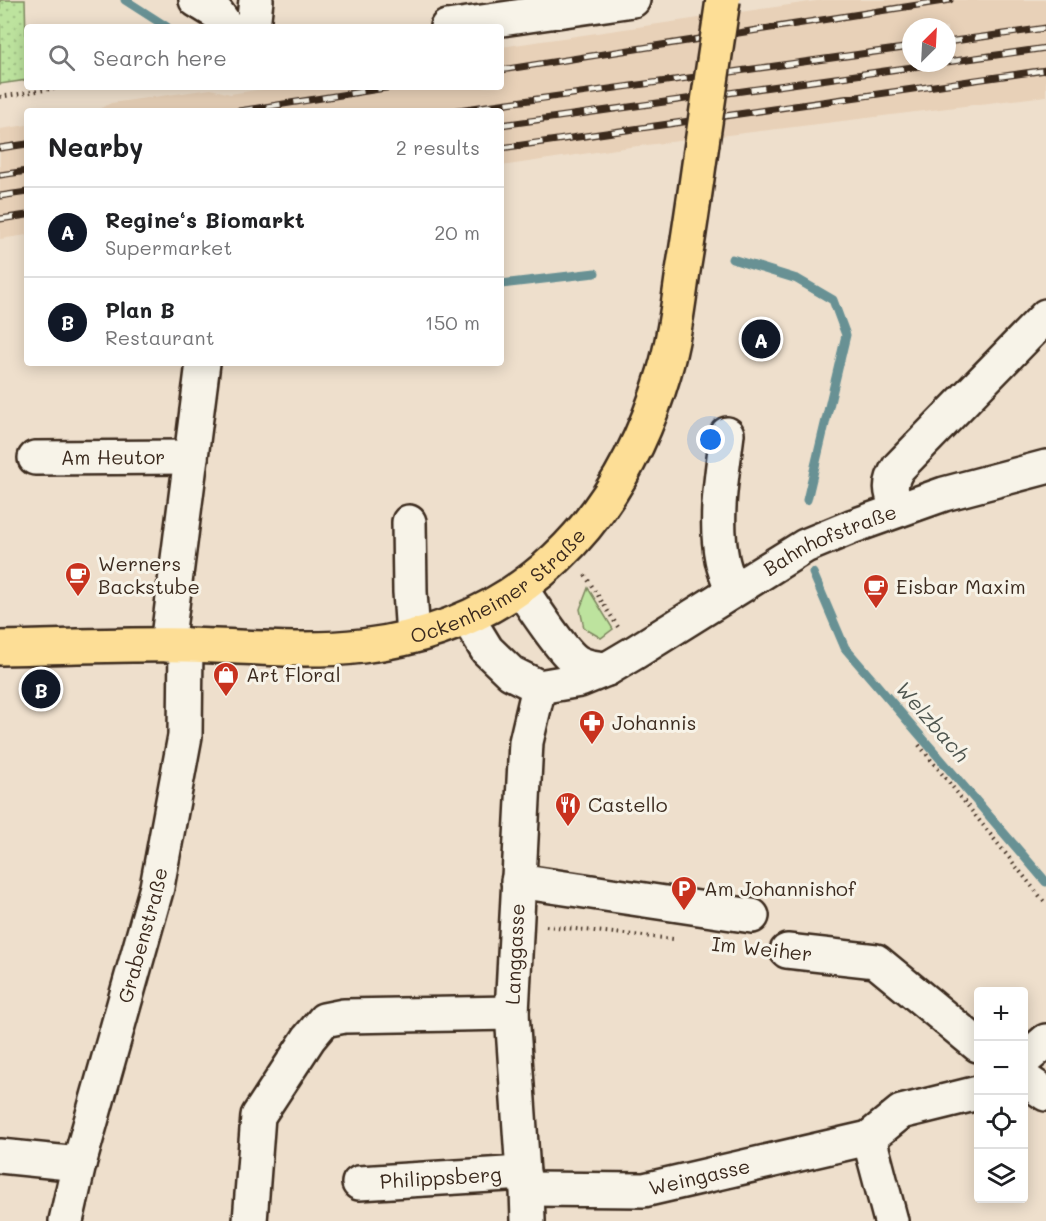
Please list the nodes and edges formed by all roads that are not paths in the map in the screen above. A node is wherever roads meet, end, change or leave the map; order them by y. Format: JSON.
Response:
{"nodes":[{"id":1,"x":196,"y":0,"type":"edge"},
{"id":2,"x":256,"y":0,"type":"edge"},
{"id":3,"x":633,"y":0,"type":"edge"},
{"id":4,"x":723,"y":0,"type":"edge"},
{"id":5,"x":529,"y":7,"type":"edge"},
{"id":6,"x":225,"y":24,"type":"edge"},
{"id":7,"x":253,"y":24,"type":"edge"},
{"id":8,"x":459,"y":24,"type":"edge"},
{"id":9,"x":1046,"y":316,"type":"edge"},
{"id":10,"x":203,"y":366,"type":"edge"},
{"id":11,"x":727,"y":434,"type":"dead end"},
{"id":12,"x":191,"y":457,"type":"junction"},
{"id":13,"x":35,"y":458,"type":"dead end"},
{"id":14,"x":1046,"y":467,"type":"edge"},
{"id":15,"x":898,"y":510,"type":"junction"},
{"id":16,"x":409,"y":522,"type":"dead end"},
{"id":17,"x":521,"y":589,"type":"junction"},
{"id":18,"x":732,"y":590,"type":"junction"},
{"id":19,"x":468,"y":619,"type":"junction"},
{"id":20,"x":413,"y":636,"type":"junction"},
{"id":21,"x":176,"y":645,"type":"junction"},
{"id":22,"x":0,"y":648,"type":"edge"},
{"id":23,"x":620,"y":661,"type":"junction"},
{"id":24,"x":539,"y":687,"type":"junction"},
{"id":25,"x":518,"y":881,"type":"junction"},
{"id":26,"x":752,"y":916,"type":"dead end"},
{"id":27,"x":787,"y":951,"type":"dead end"},
{"id":28,"x":512,"y":1013,"type":"junction"},
{"id":29,"x":1046,"y":1041,"type":"edge"},
{"id":30,"x":974,"y":1042,"type":"edge"},
{"id":31,"x":1028,"y":1056,"type":"edge"},
{"id":32,"x":1028,"y":1082,"type":"edge"},
{"id":33,"x":974,"y":1094,"type":"edge"},
{"id":34,"x":1046,"y":1094,"type":"edge"},
{"id":35,"x":869,"y":1138,"type":"junction"},
{"id":36,"x":0,"y":1156,"type":"edge"},
{"id":37,"x":79,"y":1164,"type":"junction"},
{"id":38,"x":359,"y":1183,"type":"dead end"},
{"id":39,"x":526,"y":1194,"type":"edge"},
{"id":40,"x":66,"y":1221,"type":"edge"},
{"id":41,"x":250,"y":1221,"type":"edge"},
{"id":42,"x":891,"y":1221,"type":"edge"}],
"edges":[{"from":1,"to":6,"type":"street"},
{"from":2,"to":7,"type":"street"},
{"from":3,"to":5,"type":"street"},
{"from":4,"to":17,"type":"main road","name":"Ockenheimer Straße","bridge":true},
{"from":5,"to":8,"type":"street"},
{"from":9,"to":15,"type":"street","name":"Bahnhofstraße"},
{"from":10,"to":12,"type":"street","name":"Am Heutor"},
{"from":11,"to":18,"type":"street"},
{"from":12,"to":13,"type":"street","name":"Am Heutor"},
{"from":12,"to":21,"type":"street","name":"Am Heutor"},
{"from":14,"to":15,"type":"street"},
{"from":15,"to":18,"type":"street","name":"Bahnhofstraße"},
{"from":16,"to":20,"type":"street"},
{"from":17,"to":19,"type":"main road","name":"Ockenheimer Straße"},
{"from":17,"to":23,"type":"street"},
{"from":18,"to":23,"type":"street","name":"Bahnhofstraße"},
{"from":19,"to":20,"type":"main road","name":"Ockenheimer Straße"},
{"from":19,"to":24,"type":"street"},
{"from":20,"to":21,"type":"main road","name":"Ockenheimer Straße"},
{"from":21,"to":22,"type":"main road","name":"Ockenheimer Straße"},
{"from":21,"to":37,"type":"street","name":"Grabenstraße"},
{"from":23,"to":24,"type":"street","name":"Bahnhofstraße"},
{"from":24,"to":25,"type":"street","name":"Langgasse"},
{"from":25,"to":26,"type":"street"},
{"from":25,"to":28,"type":"street","name":"Langgasse"},
{"from":27,"to":30,"type":"street","name":"Im Weiher"},
{"from":28,"to":39,"type":"street","name":"Langgasse"},
{"from":28,"to":41,"type":"street"},
{"from":29,"to":31,"type":"street"},
{"from":32,"to":34,"type":"street"},
{"from":33,"to":35,"type":"street","name":"Weingasse"},
{"from":35,"to":39,"type":"street","name":"Weingasse"},
{"from":35,"to":42,"type":"street"},
{"from":36,"to":37,"type":"street"},
{"from":37,"to":40,"type":"street","name":"Grabenstraße"},
{"from":38,"to":39,"type":"street","name":"Philippsberg"}]}
